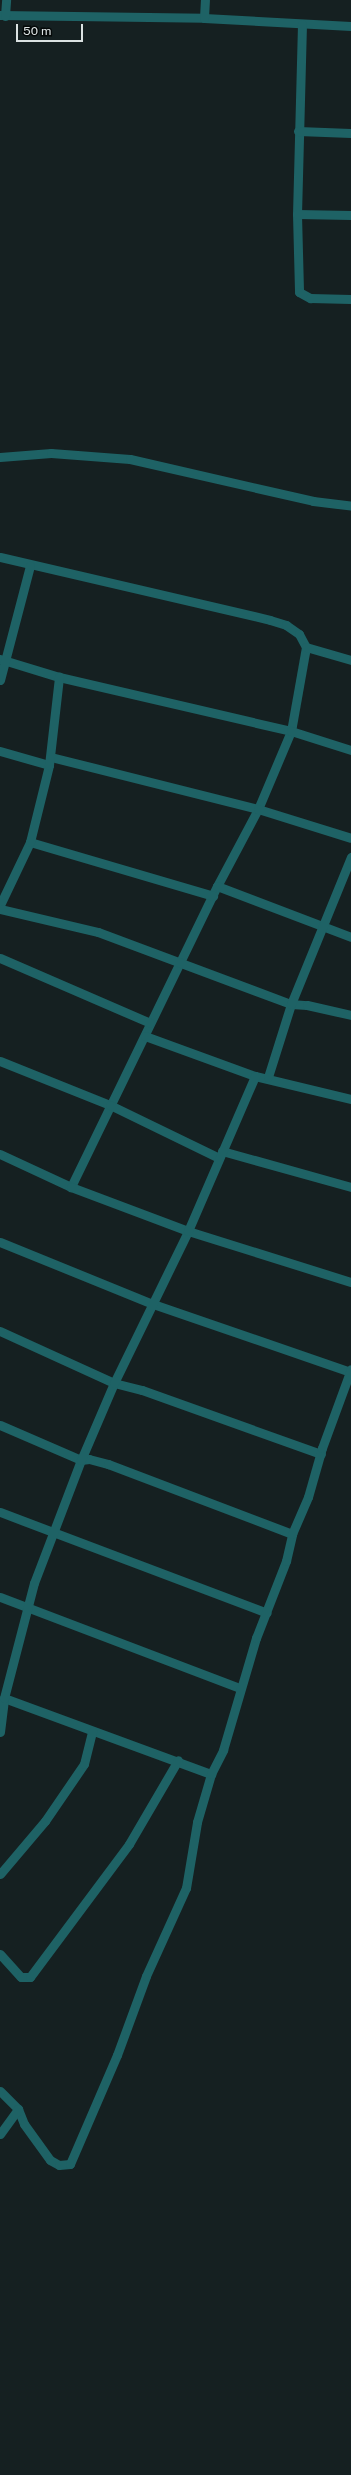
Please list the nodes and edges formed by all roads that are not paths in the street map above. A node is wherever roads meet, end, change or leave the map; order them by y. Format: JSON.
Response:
{"nodes":[{"id":1,"x":6,"y":0,"type":"edge"},
{"id":2,"x":205,"y":0,"type":"edge"},
{"id":3,"x":2,"y":16,"type":"edge"},
{"id":4,"x":204,"y":18,"type":"junction"},
{"id":5,"x":302,"y":24,"type":"junction"},
{"id":6,"x":351,"y":26,"type":"edge"},
{"id":7,"x":298,"y":131,"type":"junction"},
{"id":8,"x":351,"y":133,"type":"edge"},
{"id":9,"x":297,"y":214,"type":"junction"},
{"id":10,"x":351,"y":215,"type":"edge"},
{"id":11,"x":351,"y":299,"type":"edge"},
{"id":12,"x":0,"y":457,"type":"edge"},
{"id":13,"x":351,"y":506,"type":"edge"},
{"id":14,"x":0,"y":557,"type":"edge"},
{"id":15,"x":30,"y":566,"type":"junction"},
{"id":16,"x":306,"y":647,"type":"junction"},
{"id":17,"x":3,"y":659,"type":"edge"},
{"id":18,"x":351,"y":660,"type":"edge"},
{"id":19,"x":59,"y":677,"type":"junction"},
{"id":20,"x":0,"y":680,"type":"edge"},
{"id":21,"x":291,"y":730,"type":"junction"},
{"id":22,"x":351,"y":750,"type":"edge"},
{"id":23,"x":0,"y":751,"type":"edge"},
{"id":24,"x":50,"y":761,"type":"junction"},
{"id":25,"x":258,"y":809,"type":"junction"},
{"id":26,"x":351,"y":838,"type":"edge"},
{"id":27,"x":30,"y":842,"type":"junction"},
{"id":28,"x":351,"y":858,"type":"edge"},
{"id":29,"x":217,"y":886,"type":"junction"},
{"id":30,"x":213,"y":896,"type":"junction"},
{"id":31,"x":0,"y":905,"type":"edge"},
{"id":32,"x":0,"y":909,"type":"edge"},
{"id":33,"x":324,"y":926,"type":"junction"},
{"id":34,"x":351,"y":937,"type":"edge"},
{"id":35,"x":0,"y":958,"type":"edge"},
{"id":36,"x":180,"y":963,"type":"junction"},
{"id":37,"x":291,"y":1004,"type":"junction"},
{"id":38,"x":351,"y":1015,"type":"edge"},
{"id":39,"x":150,"y":1023,"type":"junction"},
{"id":40,"x":145,"y":1036,"type":"junction"},
{"id":41,"x":0,"y":1060,"type":"edge"},
{"id":42,"x":255,"y":1076,"type":"junction"},
{"id":43,"x":268,"y":1077,"type":"junction"},
{"id":44,"x":351,"y":1099,"type":"edge"},
{"id":45,"x":110,"y":1105,"type":"junction"},
{"id":46,"x":0,"y":1154,"type":"edge"},
{"id":47,"x":220,"y":1154,"type":"junction"},
{"id":48,"x":71,"y":1186,"type":"junction"},
{"id":49,"x":351,"y":1187,"type":"edge"},
{"id":50,"x":188,"y":1231,"type":"junction"},
{"id":51,"x":0,"y":1242,"type":"edge"},
{"id":52,"x":351,"y":1282,"type":"edge"},
{"id":53,"x":153,"y":1304,"type":"junction"},
{"id":54,"x":0,"y":1331,"type":"edge"},
{"id":55,"x":350,"y":1371,"type":"edge"},
{"id":56,"x":114,"y":1383,"type":"junction"},
{"id":57,"x":0,"y":1425,"type":"edge"},
{"id":58,"x":321,"y":1454,"type":"junction"},
{"id":59,"x":81,"y":1460,"type":"junction"},
{"id":60,"x":0,"y":1512,"type":"edge"},
{"id":61,"x":54,"y":1532,"type":"junction"},
{"id":62,"x":292,"y":1534,"type":"junction"},
{"id":63,"x":0,"y":1597,"type":"edge"},
{"id":64,"x":27,"y":1606,"type":"junction"},
{"id":65,"x":267,"y":1613,"type":"junction"},
{"id":66,"x":239,"y":1688,"type":"junction"},
{"id":67,"x":4,"y":1698,"type":"junction"},
{"id":68,"x":1,"y":1711,"type":"edge"},
{"id":69,"x":92,"y":1731,"type":"junction"},
{"id":70,"x":0,"y":1732,"type":"edge"},
{"id":71,"x":178,"y":1760,"type":"junction"},
{"id":72,"x":211,"y":1774,"type":"junction"},
{"id":73,"x":0,"y":1874,"type":"edge"},
{"id":74,"x":0,"y":1954,"type":"edge"},
{"id":75,"x":0,"y":2091,"type":"edge"},
{"id":76,"x":18,"y":2109,"type":"junction"},
{"id":77,"x":0,"y":2134,"type":"edge"}],
"edges":[{"from":1,"to":3,"type":"street"},
{"from":2,"to":4,"type":"street"},
{"from":3,"to":4,"type":"street"},
{"from":4,"to":5,"type":"street"},
{"from":5,"to":6,"type":"street"},
{"from":5,"to":7,"type":"street"},
{"from":7,"to":8,"type":"street"},
{"from":7,"to":9,"type":"street"},
{"from":9,"to":10,"type":"street"},
{"from":9,"to":11,"type":"street"},
{"from":12,"to":13,"type":"street"},
{"from":14,"to":15,"type":"street"},
{"from":15,"to":16,"type":"street"},
{"from":15,"to":17,"type":"street"},
{"from":16,"to":18,"type":"street"},
{"from":16,"to":21,"type":"street"},
{"from":17,"to":19,"type":"street"},
{"from":17,"to":20,"type":"street"},
{"from":19,"to":21,"type":"street"},
{"from":19,"to":24,"type":"street"},
{"from":21,"to":22,"type":"street"},
{"from":21,"to":25,"type":"street"},
{"from":23,"to":24,"type":"street"},
{"from":24,"to":25,"type":"street"},
{"from":24,"to":27,"type":"street"},
{"from":25,"to":26,"type":"street"},
{"from":25,"to":29,"type":"street"},
{"from":27,"to":30,"type":"street"},
{"from":27,"to":31,"type":"street"},
{"from":28,"to":33,"type":"street"},
{"from":29,"to":30,"type":"street"},
{"from":29,"to":33,"type":"street"},
{"from":30,"to":36,"type":"street"},
{"from":32,"to":36,"type":"street"},
{"from":33,"to":34,"type":"street"},
{"from":33,"to":37,"type":"street"},
{"from":35,"to":39,"type":"street"},
{"from":36,"to":37,"type":"street"},
{"from":36,"to":39,"type":"street"},
{"from":37,"to":38,"type":"street"},
{"from":37,"to":43,"type":"street"},
{"from":39,"to":40,"type":"street"},
{"from":40,"to":42,"type":"street"},
{"from":40,"to":45,"type":"street"},
{"from":41,"to":45,"type":"street"},
{"from":42,"to":43,"type":"street"},
{"from":42,"to":47,"type":"street"},
{"from":43,"to":44,"type":"street"},
{"from":45,"to":47,"type":"street"},
{"from":45,"to":48,"type":"street"},
{"from":46,"to":48,"type":"street"},
{"from":47,"to":49,"type":"street"},
{"from":47,"to":50,"type":"street"},
{"from":48,"to":50,"type":"street"},
{"from":50,"to":52,"type":"street"},
{"from":50,"to":53,"type":"street"},
{"from":51,"to":53,"type":"street"},
{"from":53,"to":55,"type":"street"},
{"from":53,"to":56,"type":"street"},
{"from":54,"to":56,"type":"street"},
{"from":55,"to":58,"type":"street"},
{"from":56,"to":58,"type":"street"},
{"from":56,"to":59,"type":"street"},
{"from":57,"to":59,"type":"street"},
{"from":58,"to":62,"type":"street"},
{"from":59,"to":61,"type":"street"},
{"from":59,"to":62,"type":"street"},
{"from":60,"to":61,"type":"street"},
{"from":61,"to":64,"type":"street"},
{"from":61,"to":65,"type":"street"},
{"from":62,"to":65,"type":"street"},
{"from":63,"to":64,"type":"street"},
{"from":64,"to":66,"type":"street"},
{"from":64,"to":67,"type":"street"},
{"from":65,"to":66,"type":"street"},
{"from":66,"to":72,"type":"street"},
{"from":67,"to":68,"type":"street"},
{"from":67,"to":69,"type":"street"},
{"from":68,"to":70,"type":"street"},
{"from":69,"to":71,"type":"street"},
{"from":69,"to":73,"type":"street"},
{"from":71,"to":72,"type":"street"},
{"from":71,"to":74,"type":"street"},
{"from":72,"to":76,"type":"street"},
{"from":75,"to":76,"type":"street"},
{"from":76,"to":77,"type":"street"}]}
